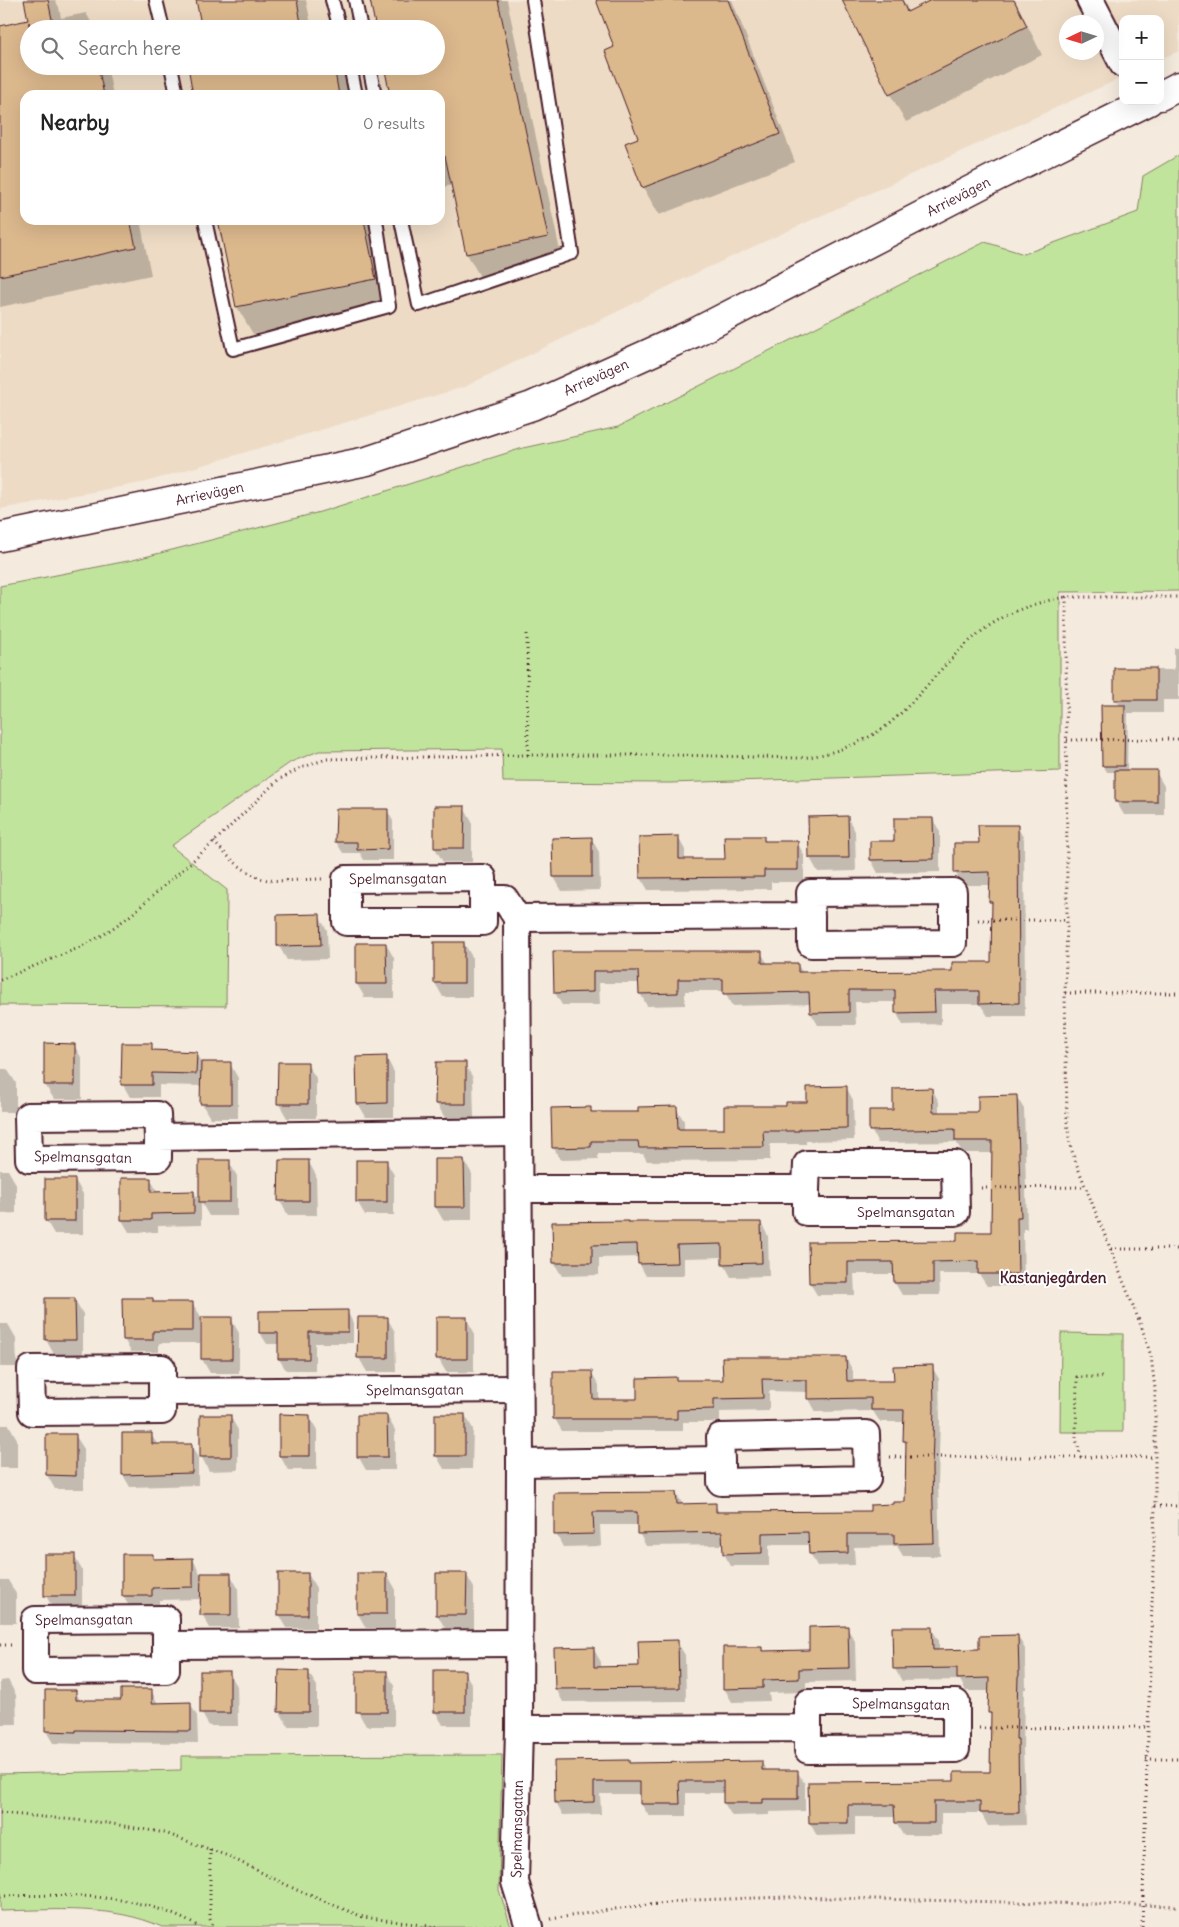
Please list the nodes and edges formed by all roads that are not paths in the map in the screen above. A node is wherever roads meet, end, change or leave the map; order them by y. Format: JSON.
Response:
{"nodes":[{"id":1,"x":156,"y":0,"type":"edge"},
{"id":2,"x":332,"y":0,"type":"edge"},
{"id":3,"x":356,"y":0,"type":"edge"},
{"id":4,"x":532,"y":0,"type":"edge"},
{"id":5,"x":1090,"y":0,"type":"edge"},
{"id":6,"x":161,"y":20,"type":"edge"},
{"id":7,"x":338,"y":20,"type":"edge"},
{"id":8,"x":359,"y":20,"type":"edge"},
{"id":9,"x":1121,"y":60,"type":"edge"},
{"id":10,"x":173,"y":75,"type":"edge"},
{"id":11,"x":352,"y":75,"type":"edge"},
{"id":12,"x":371,"y":75,"type":"edge"},
{"id":13,"x":1179,"y":86,"type":"edge"},
{"id":14,"x":176,"y":90,"type":"edge"},
{"id":15,"x":355,"y":90,"type":"edge"},
{"id":16,"x":374,"y":90,"type":"edge"},
{"id":17,"x":1164,"y":94,"type":"edge"},
{"id":18,"x":1141,"y":105,"type":"edge"},
{"id":19,"x":206,"y":225,"type":"edge"},
{"id":20,"x":377,"y":225,"type":"edge"},
{"id":21,"x":402,"y":225,"type":"edge"},
{"id":22,"x":0,"y":537,"type":"edge"},
{"id":23,"x":483,"y":899,"type":"junction"},
{"id":24,"x":811,"y":916,"type":"junction"},
{"id":25,"x":517,"y":918,"type":"junction"},
{"id":26,"x":518,"y":1132,"type":"junction"},
{"id":27,"x":158,"y":1137,"type":"junction"},
{"id":28,"x":519,"y":1189,"type":"junction"},
{"id":29,"x":806,"y":1189,"type":"junction"},
{"id":30,"x":519,"y":1389,"type":"junction"},
{"id":31,"x":162,"y":1392,"type":"junction"},
{"id":32,"x":720,"y":1460,"type":"junction"},
{"id":33,"x":520,"y":1463,"type":"junction"},
{"id":34,"x":518,"y":1643,"type":"junction"},
{"id":35,"x":166,"y":1645,"type":"junction"},
{"id":36,"x":808,"y":1728,"type":"junction"},
{"id":37,"x":519,"y":1729,"type":"junction"},
{"id":38,"x":529,"y":1925,"type":"edge"}],
"edges":[{"from":1,"to":6,"type":"lane"},
{"from":2,"to":7,"type":"lane"},
{"from":3,"to":8,"type":"lane"},
{"from":4,"to":21,"type":"lane"},
{"from":5,"to":9,"type":"street"},
{"from":10,"to":14,"type":"lane"},
{"from":11,"to":15,"type":"lane"},
{"from":12,"to":16,"type":"lane"},
{"from":13,"to":17,"type":"main road","name":"Arrievägen"},
{"from":18,"to":22,"type":"main road","name":"Arrievägen"},
{"from":19,"to":20,"type":"lane"},
{"from":23,"to":23,"type":"street","name":"Spelmansgatan"},
{"from":23,"to":25,"type":"street"},
{"from":24,"to":24,"type":"street"},
{"from":24,"to":25,"type":"street"},
{"from":25,"to":26,"type":"street","name":"Spelmansgatan"},
{"from":26,"to":27,"type":"street"},
{"from":26,"to":28,"type":"street","name":"Spelmansgatan"},
{"from":27,"to":27,"type":"street","name":"Spelmansgatan"},
{"from":28,"to":29,"type":"street"},
{"from":28,"to":30,"type":"street","name":"Spelmansgatan"},
{"from":29,"to":29,"type":"street","name":"Spelmansgatan"},
{"from":30,"to":31,"type":"street","name":"Spelmansgatan"},
{"from":30,"to":33,"type":"street","name":"Spelmansgatan"},
{"from":31,"to":31,"type":"street"},
{"from":32,"to":32,"type":"street"},
{"from":32,"to":33,"type":"street"},
{"from":33,"to":34,"type":"street","name":"Spelmansgatan"},
{"from":34,"to":35,"type":"street"},
{"from":34,"to":37,"type":"street","name":"Spelmansgatan"},
{"from":35,"to":35,"type":"street","name":"Spelmansgatan"},
{"from":36,"to":36,"type":"street","name":"Spelmansgatan"},
{"from":36,"to":37,"type":"street"},
{"from":37,"to":38,"type":"street","name":"Spelmansgatan"}]}
